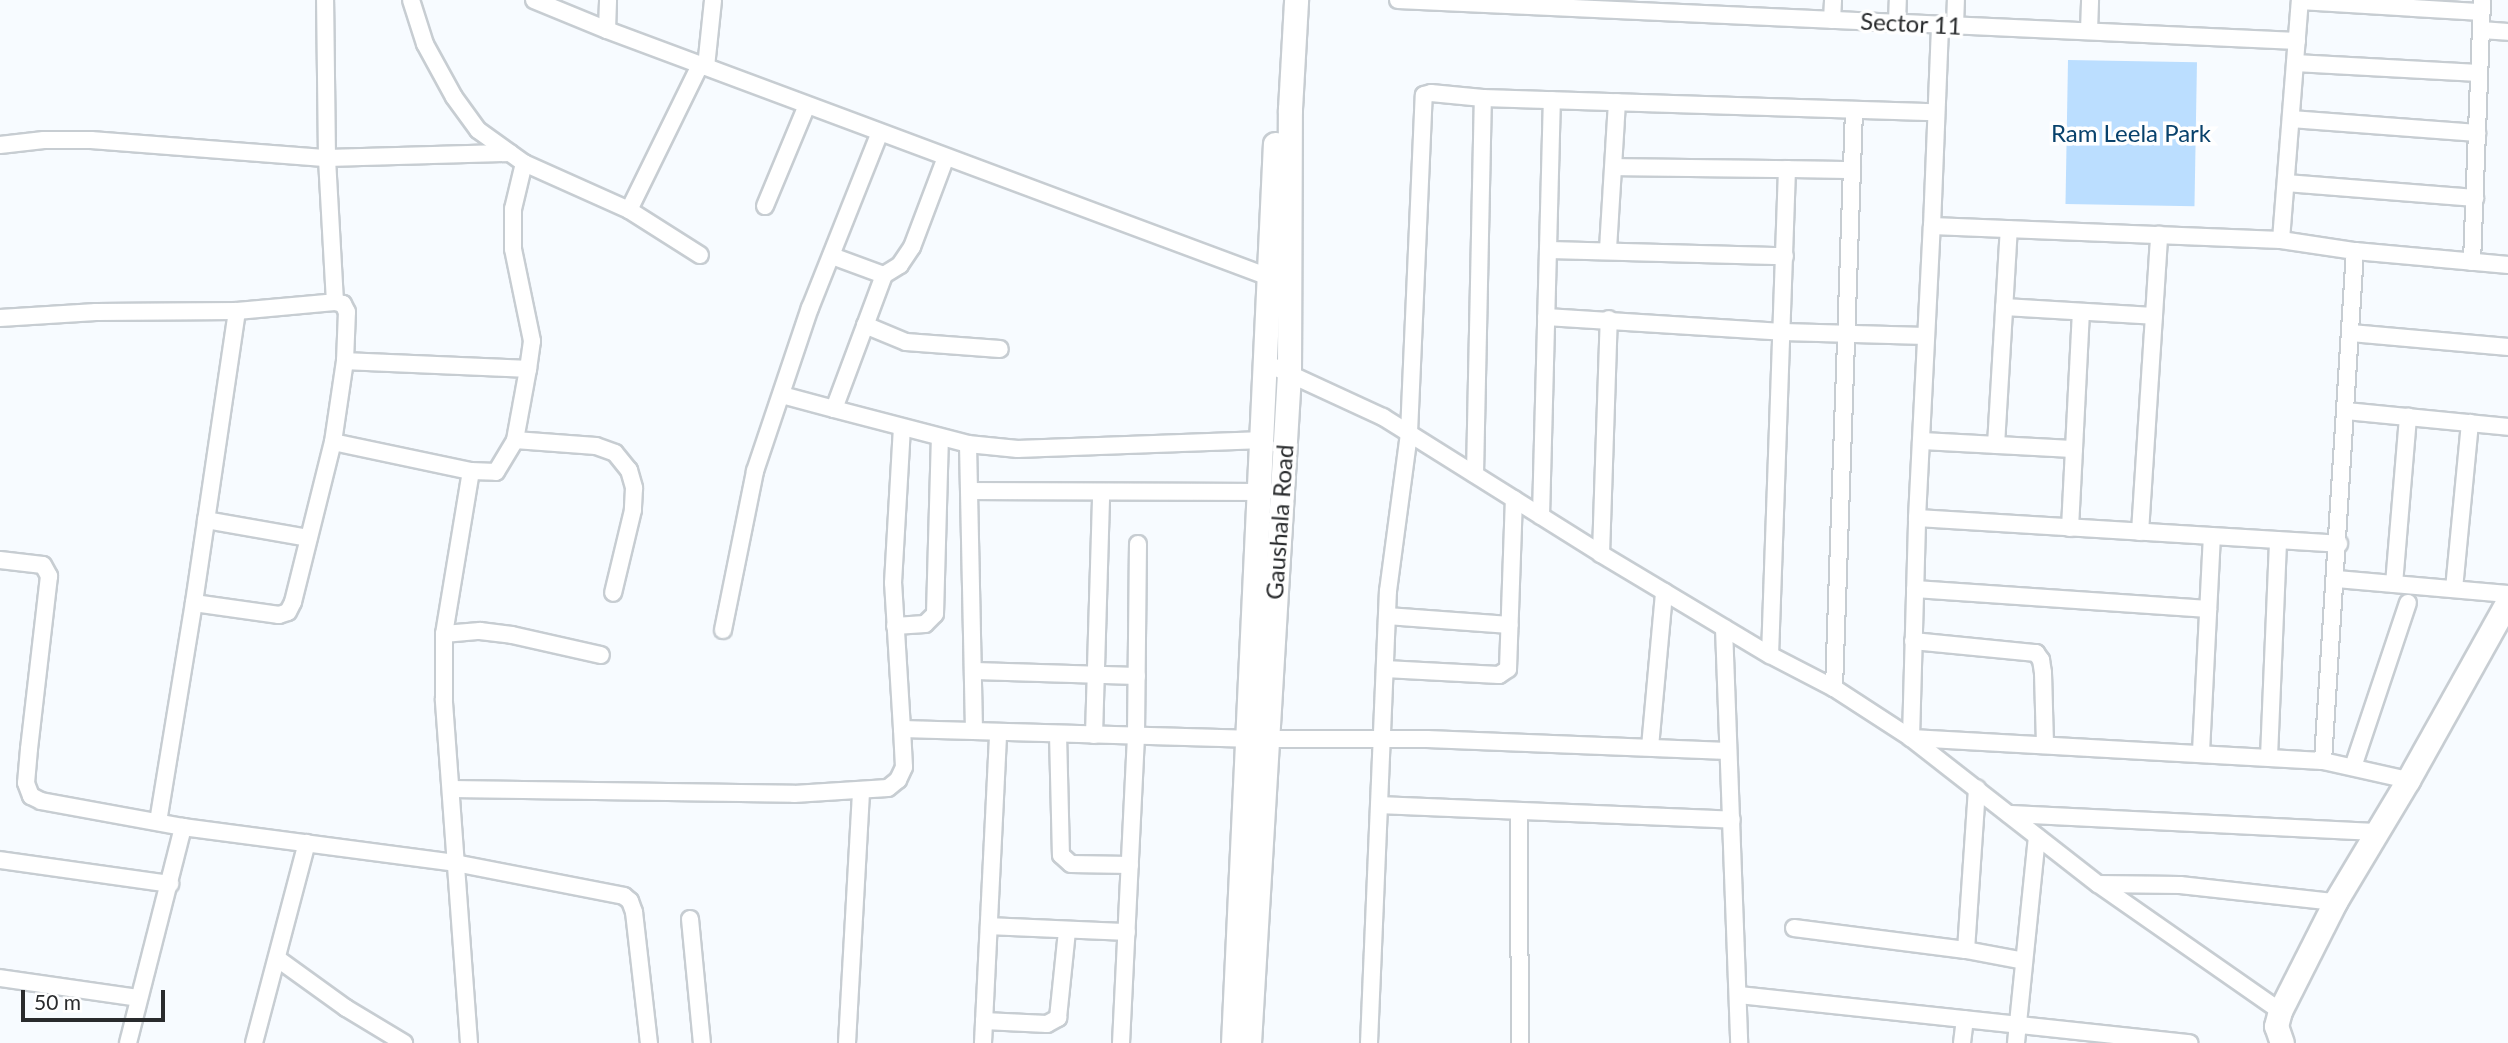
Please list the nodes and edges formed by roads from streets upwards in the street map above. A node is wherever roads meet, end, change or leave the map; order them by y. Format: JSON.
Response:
{"nodes":[{"id":1,"x":325,"y":0,"type":"edge"},
{"id":2,"x":411,"y":0,"type":"edge"},
{"id":3,"x":534,"y":0,"type":"edge"},
{"id":4,"x":608,"y":0,"type":"edge"},
{"id":5,"x":713,"y":0,"type":"edge"},
{"id":6,"x":1281,"y":0,"type":"edge"},
{"id":7,"x":1296,"y":0,"type":"edge"},
{"id":8,"x":1398,"y":0,"type":"edge"},
{"id":9,"x":1406,"y":0,"type":"edge"},
{"id":10,"x":1777,"y":0,"type":"edge"},
{"id":11,"x":1833,"y":0,"type":"edge"},
{"id":12,"x":1898,"y":0,"type":"edge"},
{"id":13,"x":1956,"y":0,"type":"edge"},
{"id":14,"x":2090,"y":0,"type":"edge"},
{"id":15,"x":2300,"y":0,"type":"edge"},
{"id":16,"x":1452,"y":1,"type":"edge"},
{"id":17,"x":1585,"y":4,"type":"edge"},
{"id":18,"x":1650,"y":6,"type":"edge"},
{"id":19,"x":2482,"y":6,"type":"edge"},
{"id":20,"x":1776,"y":17,"type":"junction"},
{"id":21,"x":1832,"y":20,"type":"junction"},
{"id":22,"x":1897,"y":23,"type":"junction"},
{"id":23,"x":1947,"y":25,"type":"junction"},
{"id":24,"x":607,"y":30,"type":"junction"},
{"id":25,"x":2481,"y":30,"type":"junction"},
{"id":26,"x":2089,"y":32,"type":"junction"},
{"id":27,"x":2508,"y":32,"type":"edge"},
{"id":28,"x":2297,"y":41,"type":"junction"},
{"id":29,"x":2295,"y":63,"type":"junction"},
{"id":30,"x":703,"y":66,"type":"junction"},
{"id":31,"x":2479,"y":73,"type":"junction"},
{"id":32,"x":1483,"y":98,"type":"junction"},
{"id":33,"x":1552,"y":100,"type":"junction"},
{"id":34,"x":1617,"y":102,"type":"junction"},
{"id":35,"x":807,"y":105,"type":"junction"},
{"id":36,"x":1854,"y":110,"type":"junction"},
{"id":37,"x":1936,"y":113,"type":"junction"},
{"id":38,"x":2291,"y":119,"type":"junction"},
{"id":39,"x":880,"y":132,"type":"junction"},
{"id":40,"x":2477,"y":133,"type":"junction"},
{"id":41,"x":0,"y":145,"type":"edge"},
{"id":42,"x":510,"y":153,"type":"junction"},
{"id":43,"x":946,"y":157,"type":"junction"},
{"id":44,"x":327,"y":158,"type":"junction"},
{"id":45,"x":524,"y":163,"type":"junction"},
{"id":46,"x":1614,"y":167,"type":"junction"},
{"id":47,"x":1787,"y":169,"type":"junction"},
{"id":48,"x":1852,"y":170,"type":"junction"},
{"id":49,"x":2286,"y":183,"type":"junction"},
{"id":50,"x":2474,"y":198,"type":"junction"},
{"id":51,"x":765,"y":206,"type":"dead end"},
{"id":52,"x":629,"y":210,"type":"junction"},
{"id":53,"x":1932,"y":226,"type":"junction"},
{"id":54,"x":2008,"y":229,"type":"junction"},
{"id":55,"x":2159,"y":235,"type":"junction"},
{"id":56,"x":2281,"y":240,"type":"junction"},
{"id":57,"x":1608,"y":249,"type":"junction"},
{"id":58,"x":1548,"y":250,"type":"junction"},
{"id":59,"x":2356,"y":251,"type":"junction"},
{"id":60,"x":700,"y":255,"type":"dead end"},
{"id":61,"x":832,"y":256,"type":"junction"},
{"id":62,"x":1785,"y":256,"type":"junction"},
{"id":63,"x":2472,"y":262,"type":"junction"},
{"id":64,"x":2508,"y":265,"type":"edge"},
{"id":65,"x":884,"y":275,"type":"junction"},
{"id":66,"x":1280,"y":281,"type":"junction"},
{"id":67,"x":335,"y":302,"type":"junction"},
{"id":68,"x":2004,"y":307,"type":"junction"},
{"id":69,"x":237,"y":311,"type":"junction"},
{"id":70,"x":2081,"y":312,"type":"junction"},
{"id":71,"x":2154,"y":316,"type":"junction"},
{"id":72,"x":1546,"y":317,"type":"junction"},
{"id":73,"x":0,"y":318,"type":"edge"},
{"id":74,"x":1609,"y":319,"type":"junction"},
{"id":75,"x":865,"y":325,"type":"junction"},
{"id":76,"x":1783,"y":332,"type":"junction"},
{"id":77,"x":1846,"y":333,"type":"junction"},
{"id":78,"x":2351,"y":333,"type":"junction"},
{"id":79,"x":1926,"y":336,"type":"junction"},
{"id":80,"x":2508,"y":347,"type":"edge"},
{"id":81,"x":1000,"y":349,"type":"dead end"},
{"id":82,"x":345,"y":361,"type":"junction"},
{"id":83,"x":1266,"y":363,"type":"junction"},
{"id":84,"x":528,"y":369,"type":"junction"},
{"id":85,"x":1289,"y":373,"type":"junction"},
{"id":86,"x":782,"y":395,"type":"junction"},
{"id":87,"x":834,"y":410,"type":"junction"},
{"id":88,"x":2346,"y":411,"type":"junction"},
{"id":89,"x":2407,"y":417,"type":"junction"},
{"id":90,"x":2470,"y":423,"type":"junction"},
{"id":91,"x":2508,"y":427,"type":"edge"},
{"id":92,"x":902,"y":429,"type":"junction"},
{"id":93,"x":1409,"y":433,"type":"junction"},
{"id":94,"x":940,"y":438,"type":"junction"},
{"id":95,"x":515,"y":440,"type":"junction"},
{"id":96,"x":1263,"y":440,"type":"junction"},
{"id":97,"x":1921,"y":441,"type":"junction"},
{"id":98,"x":332,"y":442,"type":"junction"},
{"id":99,"x":968,"y":444,"type":"junction"},
{"id":100,"x":1996,"y":445,"type":"junction"},
{"id":101,"x":2074,"y":449,"type":"junction"},
{"id":102,"x":471,"y":471,"type":"junction"},
{"id":103,"x":1475,"y":474,"type":"junction"},
{"id":104,"x":970,"y":491,"type":"junction"},
{"id":105,"x":1260,"y":492,"type":"junction"},
{"id":106,"x":1101,"y":493,"type":"junction"},
{"id":107,"x":1514,"y":499,"type":"junction"},
{"id":108,"x":1541,"y":516,"type":"junction"},
{"id":109,"x":1917,"y":518,"type":"junction"},
{"id":110,"x":206,"y":520,"type":"junction"},
{"id":111,"x":2070,"y":527,"type":"junction"},
{"id":112,"x":2140,"y":532,"type":"junction"},
{"id":113,"x":2212,"y":536,"type":"junction"},
{"id":114,"x":308,"y":538,"type":"junction"},
{"id":115,"x":2278,"y":540,"type":"junction"},
{"id":116,"x":1138,"y":544,"type":"dead end"},
{"id":117,"x":2339,"y":544,"type":"junction"},
{"id":118,"x":1601,"y":554,"type":"junction"},
{"id":119,"x":0,"y":560,"type":"edge"},
{"id":120,"x":2336,"y":579,"type":"junction"},
{"id":121,"x":2394,"y":584,"type":"junction"},
{"id":122,"x":1915,"y":589,"type":"junction"},
{"id":123,"x":2454,"y":589,"type":"junction"},
{"id":124,"x":1664,"y":592,"type":"junction"},
{"id":125,"x":613,"y":593,"type":"dead end"},
{"id":126,"x":2508,"y":594,"type":"edge"},
{"id":127,"x":2508,"y":601,"type":"edge"},
{"id":128,"x":194,"y":603,"type":"junction"},
{"id":129,"x":2408,"y":603,"type":"dead end"},
{"id":130,"x":2208,"y":609,"type":"junction"},
{"id":131,"x":1387,"y":617,"type":"junction"},
{"id":132,"x":1510,"y":625,"type":"junction"},
{"id":133,"x":895,"y":626,"type":"junction"},
{"id":134,"x":1724,"y":628,"type":"junction"},
{"id":135,"x":723,"y":630,"type":"dead end"},
{"id":136,"x":444,"y":634,"type":"junction"},
{"id":137,"x":1913,"y":641,"type":"junction"},
{"id":138,"x":601,"y":655,"type":"dead end"},
{"id":139,"x":1770,"y":655,"type":"junction"},
{"id":140,"x":1385,"y":669,"type":"junction"},
{"id":141,"x":975,"y":671,"type":"junction"},
{"id":142,"x":1096,"y":674,"type":"junction"},
{"id":143,"x":1137,"y":676,"type":"junction"},
{"id":144,"x":1834,"y":688,"type":"junction"},
{"id":145,"x":902,"y":729,"type":"junction"},
{"id":146,"x":974,"y":731,"type":"junction"},
{"id":147,"x":998,"y":732,"type":"junction"},
{"id":148,"x":1058,"y":734,"type":"junction"},
{"id":149,"x":1136,"y":734,"type":"junction"},
{"id":150,"x":1094,"y":735,"type":"junction"},
{"id":151,"x":1382,"y":738,"type":"junction"},
{"id":152,"x":1911,"y":738,"type":"junction"},
{"id":153,"x":1256,"y":739,"type":"junction"},
{"id":154,"x":2045,"y":745,"type":"junction"},
{"id":155,"x":1650,"y":747,"type":"junction"},
{"id":156,"x":1728,"y":751,"type":"junction"},
{"id":157,"x":2201,"y":752,"type":"junction"},
{"id":158,"x":2269,"y":757,"type":"junction"},
{"id":159,"x":2323,"y":761,"type":"junction"},
{"id":160,"x":2353,"y":767,"type":"junction"},
{"id":161,"x":2408,"y":780,"type":"junction"},
{"id":162,"x":1977,"y":788,"type":"junction"},
{"id":163,"x":451,"y":789,"type":"junction"},
{"id":164,"x":861,"y":790,"type":"junction"},
{"id":165,"x":1380,"y":805,"type":"junction"},
{"id":166,"x":1519,"y":811,"type":"junction"},
{"id":167,"x":2008,"y":814,"type":"junction"},
{"id":168,"x":1732,"y":820,"type":"junction"},
{"id":169,"x":158,"y":822,"type":"junction"},
{"id":170,"x":183,"y":827,"type":"junction"},
{"id":171,"x":2378,"y":832,"type":"junction"},
{"id":172,"x":2037,"y":837,"type":"junction"},
{"id":173,"x":307,"y":843,"type":"junction"},
{"id":174,"x":0,"y":860,"type":"edge"},
{"id":175,"x":455,"y":863,"type":"junction"},
{"id":176,"x":1130,"y":864,"type":"junction"},
{"id":177,"x":170,"y":884,"type":"junction"},
{"id":178,"x":2098,"y":884,"type":"junction"},
{"id":179,"x":2335,"y":902,"type":"junction"},
{"id":180,"x":690,"y":919,"type":"dead end"},
{"id":181,"x":989,"y":926,"type":"junction"},
{"id":182,"x":1794,"y":928,"type":"dead end"},
{"id":183,"x":1067,"y":931,"type":"junction"},
{"id":184,"x":1127,"y":932,"type":"junction"},
{"id":185,"x":1966,"y":950,"type":"junction"},
{"id":186,"x":278,"y":959,"type":"junction"},
{"id":187,"x":2024,"y":961,"type":"junction"},
{"id":188,"x":0,"y":978,"type":"edge"},
{"id":189,"x":1739,"y":995,"type":"junction"},
{"id":190,"x":139,"y":998,"type":"junction"},
{"id":191,"x":2280,"y":1010,"type":"junction"},
{"id":192,"x":1965,"y":1019,"type":"junction"},
{"id":193,"x":984,"y":1021,"type":"junction"},
{"id":194,"x":2018,"y":1024,"type":"junction"},
{"id":195,"x":128,"y":1043,"type":"edge"},
{"id":196,"x":254,"y":1043,"type":"edge"},
{"id":197,"x":404,"y":1043,"type":"edge"},
{"id":198,"x":469,"y":1043,"type":"edge"},
{"id":199,"x":649,"y":1043,"type":"edge"},
{"id":200,"x":702,"y":1043,"type":"edge"},
{"id":201,"x":847,"y":1043,"type":"edge"},
{"id":202,"x":983,"y":1043,"type":"edge"},
{"id":203,"x":1121,"y":1043,"type":"edge"},
{"id":204,"x":1233,"y":1043,"type":"edge"},
{"id":205,"x":1249,"y":1043,"type":"edge"},
{"id":206,"x":1369,"y":1043,"type":"edge"},
{"id":207,"x":1520,"y":1043,"type":"edge"},
{"id":208,"x":1739,"y":1043,"type":"edge"},
{"id":209,"x":1962,"y":1043,"type":"edge"},
{"id":210,"x":2016,"y":1043,"type":"edge"},
{"id":211,"x":2189,"y":1043,"type":"edge"},
{"id":212,"x":2282,"y":1043,"type":"edge"}],
"edges":[{"from":1,"to":44,"type":"street"},
{"from":2,"to":42,"type":"street"},
{"from":3,"to":24,"type":"street"},
{"from":4,"to":24,"type":"street"},
{"from":5,"to":30,"type":"street"},
{"from":6,"to":66,"type":"street","name":"Gaushala Road"},
{"from":7,"to":66,"type":"street","name":"Gaushala Road"},
{"from":8,"to":9,"type":"street","name":"Sector 11"},
{"from":9,"to":16,"type":"street","name":"Sector 11"},
{"from":10,"to":20,"type":"street"},
{"from":11,"to":21,"type":"street"},
{"from":12,"to":22,"type":"street"},
{"from":13,"to":23,"type":"street"},
{"from":14,"to":26,"type":"street"},
{"from":15,"to":19,"type":"street"},
{"from":15,"to":28,"type":"street"},
{"from":16,"to":17,"type":"street","name":"Sector 11"},
{"from":17,"to":18,"type":"street","name":"Sector 11"},
{"from":18,"to":20,"type":"street","name":"Sector 11"},
{"from":19,"to":25,"type":"street"},
{"from":20,"to":21,"type":"street","name":"Sector 11"},
{"from":21,"to":22,"type":"street","name":"Sector 11"},
{"from":22,"to":23,"type":"street","name":"Sector 11"},
{"from":23,"to":26,"type":"street","name":"Sector 11"},
{"from":23,"to":37,"type":"street"},
{"from":24,"to":30,"type":"street"},
{"from":25,"to":27,"type":"street"},
{"from":25,"to":31,"type":"street"},
{"from":26,"to":28,"type":"street","name":"Sector 11"},
{"from":28,"to":29,"type":"street"},
{"from":29,"to":31,"type":"street"},
{"from":29,"to":38,"type":"street"},
{"from":30,"to":35,"type":"street"},
{"from":30,"to":52,"type":"street"},
{"from":31,"to":40,"type":"street"},
{"from":32,"to":33,"type":"street"},
{"from":32,"to":93,"type":"street"},
{"from":32,"to":103,"type":"street"},
{"from":33,"to":34,"type":"street"},
{"from":33,"to":58,"type":"street"},
{"from":34,"to":36,"type":"street"},
{"from":34,"to":46,"type":"street"},
{"from":35,"to":39,"type":"street"},
{"from":35,"to":51,"type":"street"},
{"from":36,"to":37,"type":"street"},
{"from":36,"to":48,"type":"street"},
{"from":37,"to":53,"type":"street"},
{"from":38,"to":40,"type":"street"},
{"from":38,"to":49,"type":"street"},
{"from":39,"to":43,"type":"street"},
{"from":39,"to":61,"type":"street"},
{"from":40,"to":50,"type":"street"},
{"from":41,"to":44,"type":"street"},
{"from":42,"to":44,"type":"street"},
{"from":42,"to":45,"type":"street"},
{"from":43,"to":65,"type":"street"},
{"from":43,"to":66,"type":"street"},
{"from":44,"to":67,"type":"street"},
{"from":45,"to":52,"type":"street"},
{"from":45,"to":84,"type":"street"},
{"from":46,"to":47,"type":"street"},
{"from":46,"to":57,"type":"street"},
{"from":47,"to":48,"type":"street"},
{"from":47,"to":62,"type":"street"},
{"from":48,"to":77,"type":"street"},
{"from":49,"to":50,"type":"street"},
{"from":49,"to":56,"type":"street"},
{"from":50,"to":63,"type":"street"},
{"from":52,"to":60,"type":"street"},
{"from":53,"to":54,"type":"street"},
{"from":53,"to":79,"type":"street"},
{"from":54,"to":55,"type":"street"},
{"from":54,"to":68,"type":"street"},
{"from":55,"to":56,"type":"street"},
{"from":55,"to":71,"type":"street"},
{"from":56,"to":59,"type":"street"},
{"from":57,"to":58,"type":"street"},
{"from":57,"to":62,"type":"street"},
{"from":58,"to":72,"type":"street"},
{"from":59,"to":63,"type":"street"},
{"from":59,"to":78,"type":"street"},
{"from":61,"to":65,"type":"street"},
{"from":61,"to":86,"type":"street"},
{"from":62,"to":76,"type":"street"},
{"from":63,"to":64,"type":"street"},
{"from":65,"to":75,"type":"street"},
{"from":66,"to":83,"type":"street","name":"Gaushala Road"},
{"from":66,"to":85,"type":"street","name":"Gaushala Road"},
{"from":67,"to":69,"type":"street"},
{"from":67,"to":82,"type":"street"},
{"from":68,"to":70,"type":"street"},
{"from":68,"to":100,"type":"street"},
{"from":69,"to":73,"type":"street"},
{"from":69,"to":110,"type":"street"},
{"from":70,"to":71,"type":"street"},
{"from":70,"to":101,"type":"street"},
{"from":71,"to":112,"type":"street"},
{"from":72,"to":74,"type":"street"},
{"from":72,"to":108,"type":"street"},
{"from":74,"to":76,"type":"street"},
{"from":74,"to":118,"type":"street"},
{"from":75,"to":81,"type":"street"},
{"from":75,"to":87,"type":"street"},
{"from":76,"to":77,"type":"street"},
{"from":76,"to":139,"type":"street"},
{"from":77,"to":79,"type":"street"},
{"from":77,"to":144,"type":"street"},
{"from":78,"to":80,"type":"street"},
{"from":78,"to":88,"type":"street"},
{"from":79,"to":97,"type":"street"},
{"from":82,"to":84,"type":"street"},
{"from":82,"to":98,"type":"street"},
{"from":83,"to":85,"type":"street"},
{"from":83,"to":96,"type":"street","name":"Gaushala Road"},
{"from":84,"to":95,"type":"street"},
{"from":85,"to":93,"type":"street"},
{"from":85,"to":153,"type":"street","name":"Gaushala Road"},
{"from":86,"to":87,"type":"street"},
{"from":86,"to":135,"type":"street"},
{"from":87,"to":92,"type":"street"},
{"from":88,"to":89,"type":"street"},
{"from":88,"to":117,"type":"street"},
{"from":89,"to":90,"type":"street"},
{"from":89,"to":121,"type":"street"},
{"from":90,"to":91,"type":"street"},
{"from":90,"to":123,"type":"street"},
{"from":92,"to":94,"type":"street"},
{"from":92,"to":133,"type":"street"},
{"from":93,"to":103,"type":"street"},
{"from":93,"to":131,"type":"street"},
{"from":94,"to":99,"type":"street"},
{"from":94,"to":133,"type":"street"},
{"from":95,"to":102,"type":"street"},
{"from":95,"to":125,"type":"street"},
{"from":96,"to":99,"type":"street"},
{"from":96,"to":105,"type":"street","name":"Gaushala Road"},
{"from":97,"to":100,"type":"street"},
{"from":97,"to":109,"type":"street"},
{"from":98,"to":102,"type":"street"},
{"from":98,"to":114,"type":"street"},
{"from":99,"to":104,"type":"street"},
{"from":100,"to":101,"type":"street"},
{"from":101,"to":111,"type":"street"},
{"from":102,"to":136,"type":"street"},
{"from":103,"to":107,"type":"street"},
{"from":104,"to":106,"type":"street"},
{"from":104,"to":141,"type":"street"},
{"from":105,"to":106,"type":"street"},
{"from":105,"to":153,"type":"street","name":"Gaushala Road"},
{"from":106,"to":142,"type":"street"},
{"from":107,"to":108,"type":"street"},
{"from":107,"to":132,"type":"street"},
{"from":108,"to":118,"type":"street"},
{"from":109,"to":111,"type":"street"},
{"from":109,"to":122,"type":"street"},
{"from":110,"to":114,"type":"street"},
{"from":110,"to":128,"type":"street"},
{"from":111,"to":112,"type":"street"},
{"from":112,"to":113,"type":"street"},
{"from":113,"to":115,"type":"street"},
{"from":113,"to":130,"type":"street"},
{"from":114,"to":128,"type":"street"},
{"from":115,"to":117,"type":"street"},
{"from":115,"to":158,"type":"street"},
{"from":116,"to":143,"type":"street"},
{"from":117,"to":120,"type":"street"},
{"from":118,"to":124,"type":"street"},
{"from":119,"to":169,"type":"street"},
{"from":120,"to":121,"type":"street"},
{"from":120,"to":159,"type":"street"},
{"from":121,"to":123,"type":"street"},
{"from":122,"to":130,"type":"street"},
{"from":122,"to":137,"type":"street"},
{"from":123,"to":126,"type":"street"},
{"from":124,"to":134,"type":"street"},
{"from":124,"to":155,"type":"street"},
{"from":127,"to":161,"type":"street"},
{"from":128,"to":169,"type":"street"},
{"from":129,"to":160,"type":"street"},
{"from":130,"to":157,"type":"street"},
{"from":131,"to":132,"type":"street"},
{"from":131,"to":140,"type":"street"},
{"from":132,"to":140,"type":"street"},
{"from":133,"to":145,"type":"street"},
{"from":134,"to":139,"type":"street"},
{"from":134,"to":156,"type":"street"},
{"from":136,"to":138,"type":"street"},
{"from":136,"to":163,"type":"street"},
{"from":137,"to":152,"type":"street"},
{"from":137,"to":154,"type":"street"},
{"from":139,"to":144,"type":"street"},
{"from":140,"to":151,"type":"street"},
{"from":141,"to":142,"type":"street"},
{"from":141,"to":146,"type":"street"},
{"from":142,"to":143,"type":"street"},
{"from":142,"to":150,"type":"street"},
{"from":143,"to":149,"type":"street"},
{"from":144,"to":152,"type":"street"},
{"from":145,"to":146,"type":"street"},
{"from":145,"to":164,"type":"street"},
{"from":146,"to":147,"type":"street"},
{"from":147,"to":148,"type":"street"},
{"from":147,"to":181,"type":"street"},
{"from":148,"to":150,"type":"street"},
{"from":148,"to":176,"type":"street"},
{"from":149,"to":150,"type":"street"},
{"from":149,"to":153,"type":"street"},
{"from":149,"to":176,"type":"street"},
{"from":151,"to":153,"type":"street"},
{"from":151,"to":155,"type":"street"},
{"from":151,"to":165,"type":"street"},
{"from":152,"to":154,"type":"street"},
{"from":152,"to":162,"type":"street"},
{"from":153,"to":204,"type":"street","name":"Gaushala Road"},
{"from":153,"to":205,"type":"street","name":"Gaushala Road"},
{"from":154,"to":157,"type":"street"},
{"from":155,"to":156,"type":"street"},
{"from":156,"to":168,"type":"street"},
{"from":157,"to":158,"type":"street"},
{"from":158,"to":159,"type":"street"},
{"from":159,"to":160,"type":"street"},
{"from":160,"to":161,"type":"street"},
{"from":161,"to":171,"type":"street"},
{"from":162,"to":167,"type":"street"},
{"from":162,"to":185,"type":"street"},
{"from":163,"to":164,"type":"street"},
{"from":163,"to":175,"type":"street"},
{"from":164,"to":201,"type":"street"},
{"from":165,"to":166,"type":"street"},
{"from":165,"to":206,"type":"street"},
{"from":166,"to":168,"type":"street"},
{"from":166,"to":207,"type":"street"},
{"from":167,"to":171,"type":"street"},
{"from":167,"to":172,"type":"street"},
{"from":168,"to":189,"type":"street"},
{"from":169,"to":170,"type":"street"},
{"from":170,"to":173,"type":"street"},
{"from":170,"to":177,"type":"street"},
{"from":171,"to":179,"type":"street"},
{"from":172,"to":178,"type":"street"},
{"from":172,"to":187,"type":"street"},
{"from":173,"to":175,"type":"street"},
{"from":173,"to":186,"type":"street"},
{"from":174,"to":177,"type":"street"},
{"from":175,"to":198,"type":"street"},
{"from":175,"to":199,"type":"street"},
{"from":176,"to":184,"type":"street"},
{"from":177,"to":190,"type":"street"},
{"from":178,"to":179,"type":"street"},
{"from":178,"to":191,"type":"street"},
{"from":179,"to":191,"type":"street"},
{"from":180,"to":200,"type":"street"},
{"from":181,"to":183,"type":"street"},
{"from":181,"to":193,"type":"street"},
{"from":182,"to":185,"type":"street"},
{"from":183,"to":184,"type":"street"},
{"from":183,"to":193,"type":"street"},
{"from":184,"to":203,"type":"street"},
{"from":185,"to":187,"type":"street"},
{"from":186,"to":196,"type":"street"},
{"from":186,"to":197,"type":"street"},
{"from":187,"to":194,"type":"street"},
{"from":188,"to":190,"type":"street"},
{"from":189,"to":192,"type":"street"},
{"from":189,"to":208,"type":"street"},
{"from":190,"to":195,"type":"street"},
{"from":191,"to":212,"type":"street"},
{"from":192,"to":194,"type":"street"},
{"from":192,"to":209,"type":"street"},
{"from":193,"to":202,"type":"street"},
{"from":194,"to":210,"type":"street"},
{"from":194,"to":211,"type":"street"}]}
